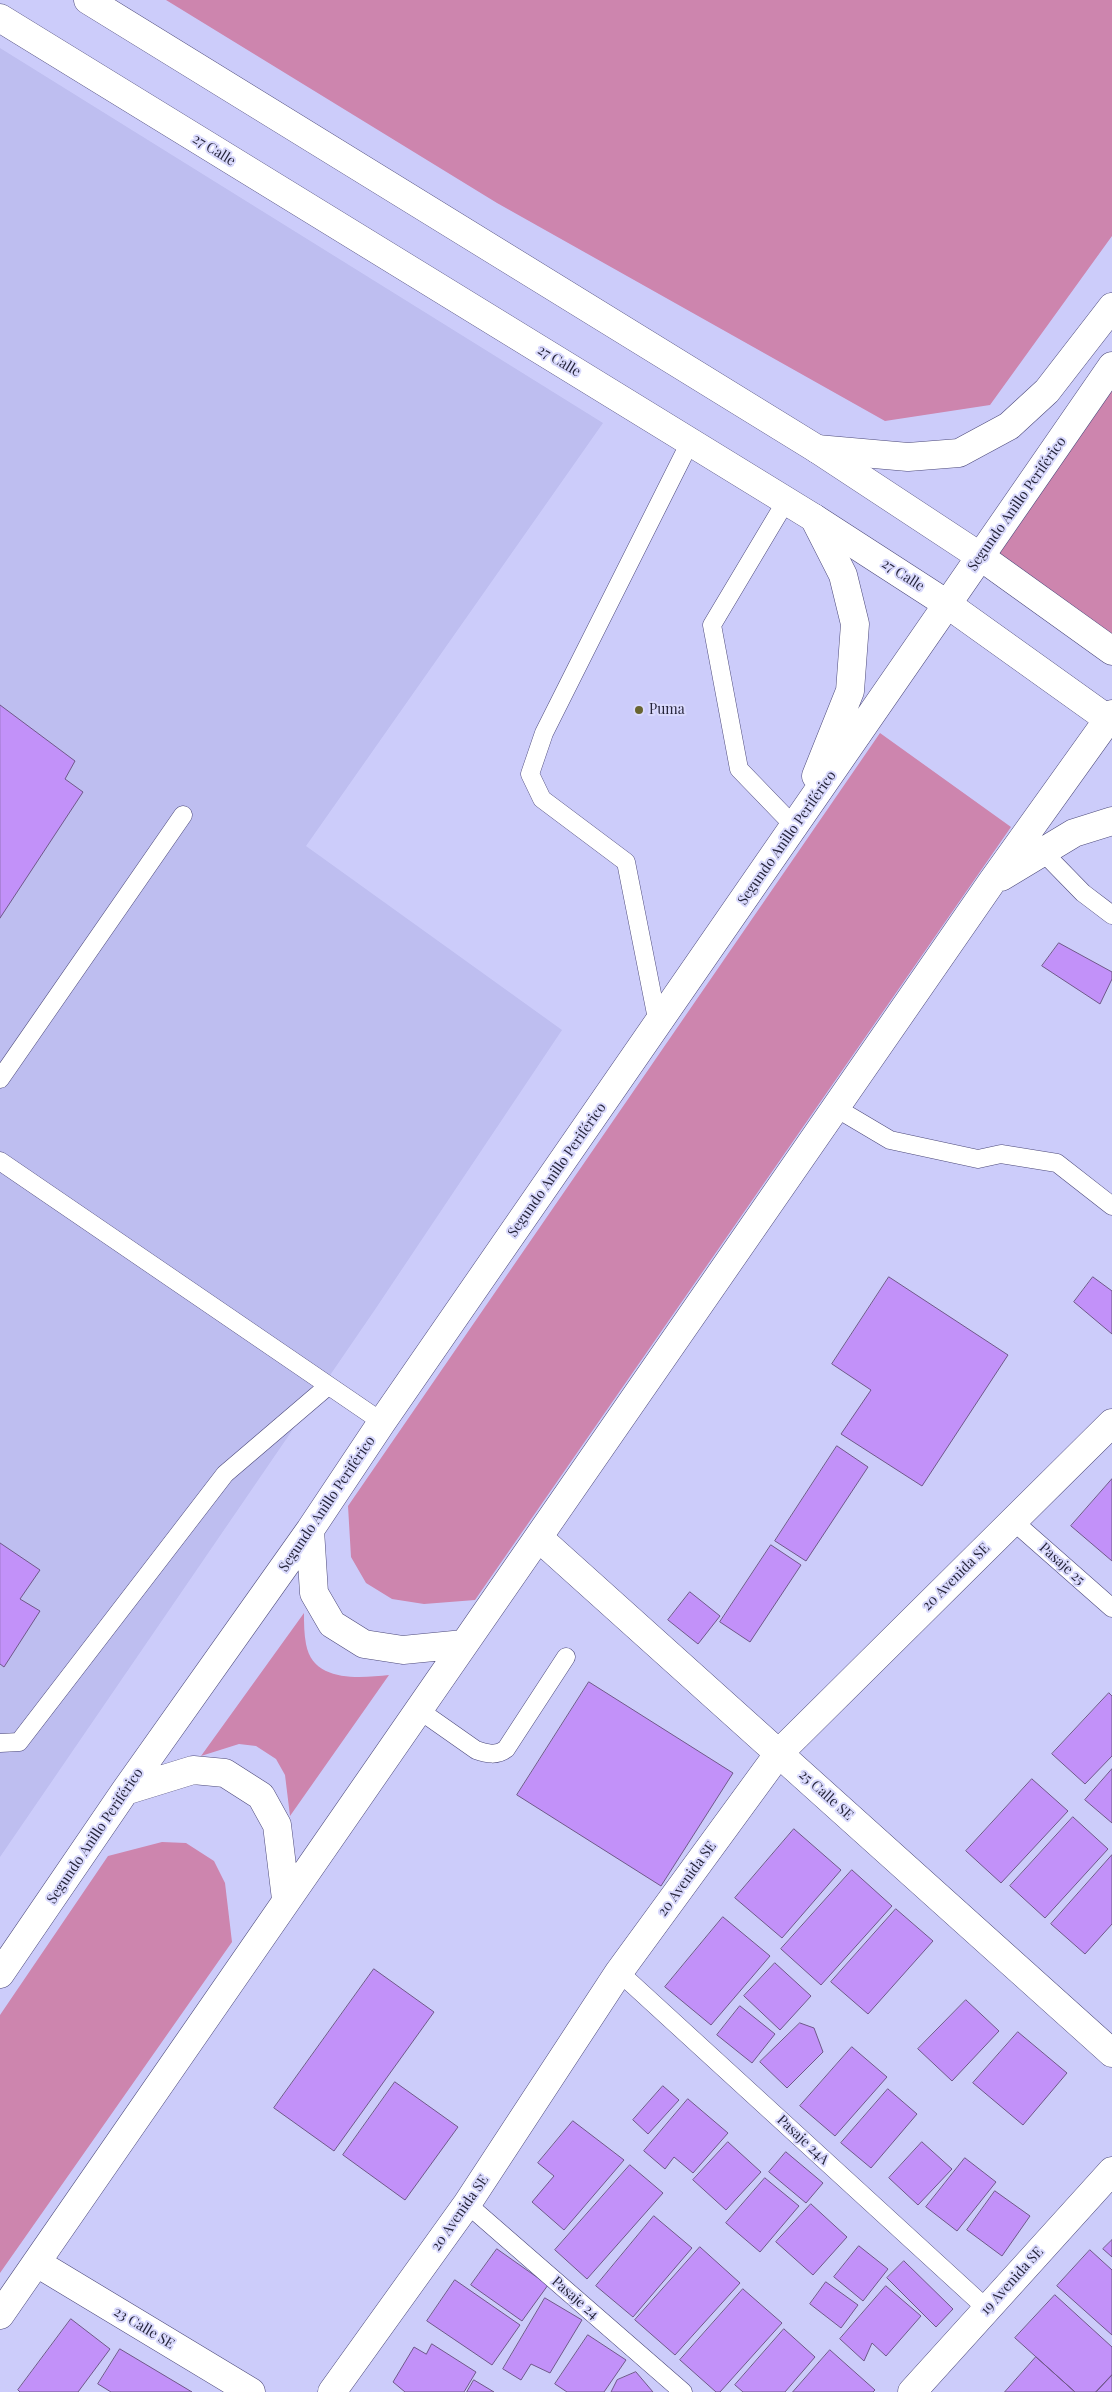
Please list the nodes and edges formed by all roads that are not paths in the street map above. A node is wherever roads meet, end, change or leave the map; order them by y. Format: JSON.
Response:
{"nodes":[{"id":1,"x":88,"y":0,"type":"edge"},
{"id":2,"x":0,"y":18,"type":"edge"},
{"id":3,"x":1112,"y":307,"type":"edge"},
{"id":4,"x":1112,"y":366,"type":"edge"},
{"id":5,"x":690,"y":442,"type":"junction"},
{"id":6,"x":817,"y":449,"type":"junction"},
{"id":7,"x":786,"y":501,"type":"junction"},
{"id":8,"x":814,"y":518,"type":"junction"},
{"id":9,"x":982,"y":556,"type":"junction"},
{"id":10,"x":947,"y":604,"type":"junction"},
{"id":11,"x":1112,"y":651,"type":"edge"},
{"id":12,"x":1111,"y":719,"type":"edge"},
{"id":13,"x":183,"y":815,"type":"dead end"},
{"id":14,"x":1112,"y":821,"type":"edge"},
{"id":15,"x":797,"y":824,"type":"junction"},
{"id":16,"x":1044,"y":852,"type":"junction"},
{"id":17,"x":991,"y":883,"type":"junction"},
{"id":18,"x":1112,"y":916,"type":"edge"},
{"id":19,"x":658,"y":1024,"type":"junction"},
{"id":20,"x":0,"y":1079,"type":"edge"},
{"id":21,"x":836,"y":1108,"type":"junction"},
{"id":22,"x":0,"y":1161,"type":"edge"},
{"id":23,"x":1112,"y":1206,"type":"edge"},
{"id":24,"x":328,"y":1386,"type":"junction"},
{"id":25,"x":382,"y":1422,"type":"junction"},
{"id":26,"x":1112,"y":1423,"type":"edge"},
{"id":27,"x":1012,"y":1520,"type":"junction"},
{"id":28,"x":310,"y":1530,"type":"junction"},
{"id":29,"x":539,"y":1538,"type":"junction"},
{"id":30,"x":1112,"y":1608,"type":"edge"},
{"id":31,"x":464,"y":1644,"type":"junction"},
{"id":32,"x":566,"y":1656,"type":"dead end"},
{"id":33,"x":419,"y":1710,"type":"junction"},
{"id":34,"x":0,"y":1743,"type":"edge"},
{"id":35,"x":779,"y":1753,"type":"junction"},
{"id":36,"x":125,"y":1791,"type":"junction"},
{"id":37,"x":286,"y":1900,"type":"junction"},
{"id":38,"x":619,"y":1972,"type":"junction"},
{"id":39,"x":0,"y":1974,"type":"edge"},
{"id":40,"x":1112,"y":2053,"type":"edge"},
{"id":41,"x":1112,"y":2171,"type":"edge"},
{"id":42,"x":468,"y":2204,"type":"junction"},
{"id":43,"x":37,"y":2263,"type":"junction"},
{"id":44,"x":986,"y":2308,"type":"junction"},
{"id":45,"x":0,"y":2315,"type":"edge"},
{"id":46,"x":240,"y":2389,"type":"edge"},
{"id":47,"x":332,"y":2392,"type":"edge"},
{"id":48,"x":683,"y":2392,"type":"edge"},
{"id":49,"x":912,"y":2392,"type":"edge"}],
"edges":[{"from":1,"to":6,"type":"main road"},
{"from":2,"to":5,"type":"main road","name":"27 Calle"},
{"from":3,"to":6,"type":"main road"},
{"from":4,"to":9,"type":"main road","name":"Segundo Anillo Periférico"},
{"from":5,"to":7,"type":"main road","name":"27 Calle"},
{"from":5,"to":19,"type":"lane"},
{"from":6,"to":9,"type":"main road"},
{"from":7,"to":8,"type":"main road","name":"27 Calle"},
{"from":7,"to":15,"type":"lane"},
{"from":8,"to":10,"type":"main road","name":"27 Calle"},
{"from":8,"to":15,"type":"main road"},
{"from":9,"to":10,"type":"main road","name":"Segundo Anillo Periférico"},
{"from":9,"to":11,"type":"main road"},
{"from":10,"to":12,"type":"main road","name":"27 Calle"},
{"from":10,"to":15,"type":"main road","name":"Segundo Anillo Periférico"},
{"from":12,"to":17,"type":"main road"},
{"from":13,"to":20,"type":"lane"},
{"from":14,"to":16,"type":"main road"},
{"from":15,"to":19,"type":"main road","name":"Segundo Anillo Periférico"},
{"from":16,"to":17,"type":"main road"},
{"from":16,"to":18,"type":"lane"},
{"from":17,"to":21,"type":"main road"},
{"from":19,"to":25,"type":"main road","name":"Segundo Anillo Periférico"},
{"from":21,"to":23,"type":"lane"},
{"from":21,"to":29,"type":"main road"},
{"from":22,"to":24,"type":"lane"},
{"from":24,"to":25,"type":"lane"},
{"from":24,"to":34,"type":"lane"},
{"from":25,"to":28,"type":"main road","name":"Segundo Anillo Periférico"},
{"from":26,"to":27,"type":"main road","name":"20 Avenida SE"},
{"from":27,"to":30,"type":"lane","name":"Pasaje 25"},
{"from":27,"to":35,"type":"main road","name":"20 Avenida SE"},
{"from":28,"to":31,"type":"main road"},
{"from":28,"to":36,"type":"main road","name":"Segundo Anillo Periférico"},
{"from":29,"to":31,"type":"main road"},
{"from":29,"to":35,"type":"main road","name":"25 Calle SE"},
{"from":31,"to":33,"type":"main road"},
{"from":32,"to":33,"type":"lane"},
{"from":33,"to":37,"type":"main road"},
{"from":35,"to":38,"type":"main road","name":"20 Avenida SE"},
{"from":35,"to":40,"type":"main road","name":"25 Calle SE"},
{"from":36,"to":37,"type":"main road"},
{"from":36,"to":39,"type":"main road","name":"Segundo Anillo Periférico"},
{"from":37,"to":43,"type":"main road"},
{"from":38,"to":42,"type":"main road","name":"20 Avenida SE"},
{"from":38,"to":44,"type":"lane","name":"Pasaje 24A"},
{"from":41,"to":44,"type":"main road","name":"19 Avenida SE"},
{"from":42,"to":47,"type":"main road","name":"20 Avenida SE"},
{"from":42,"to":48,"type":"lane","name":"Pasaje 24"},
{"from":43,"to":45,"type":"main road"},
{"from":43,"to":46,"type":"main road","name":"23 Calle SE"},
{"from":44,"to":49,"type":"main road","name":"19 Avenida SE"}]}
